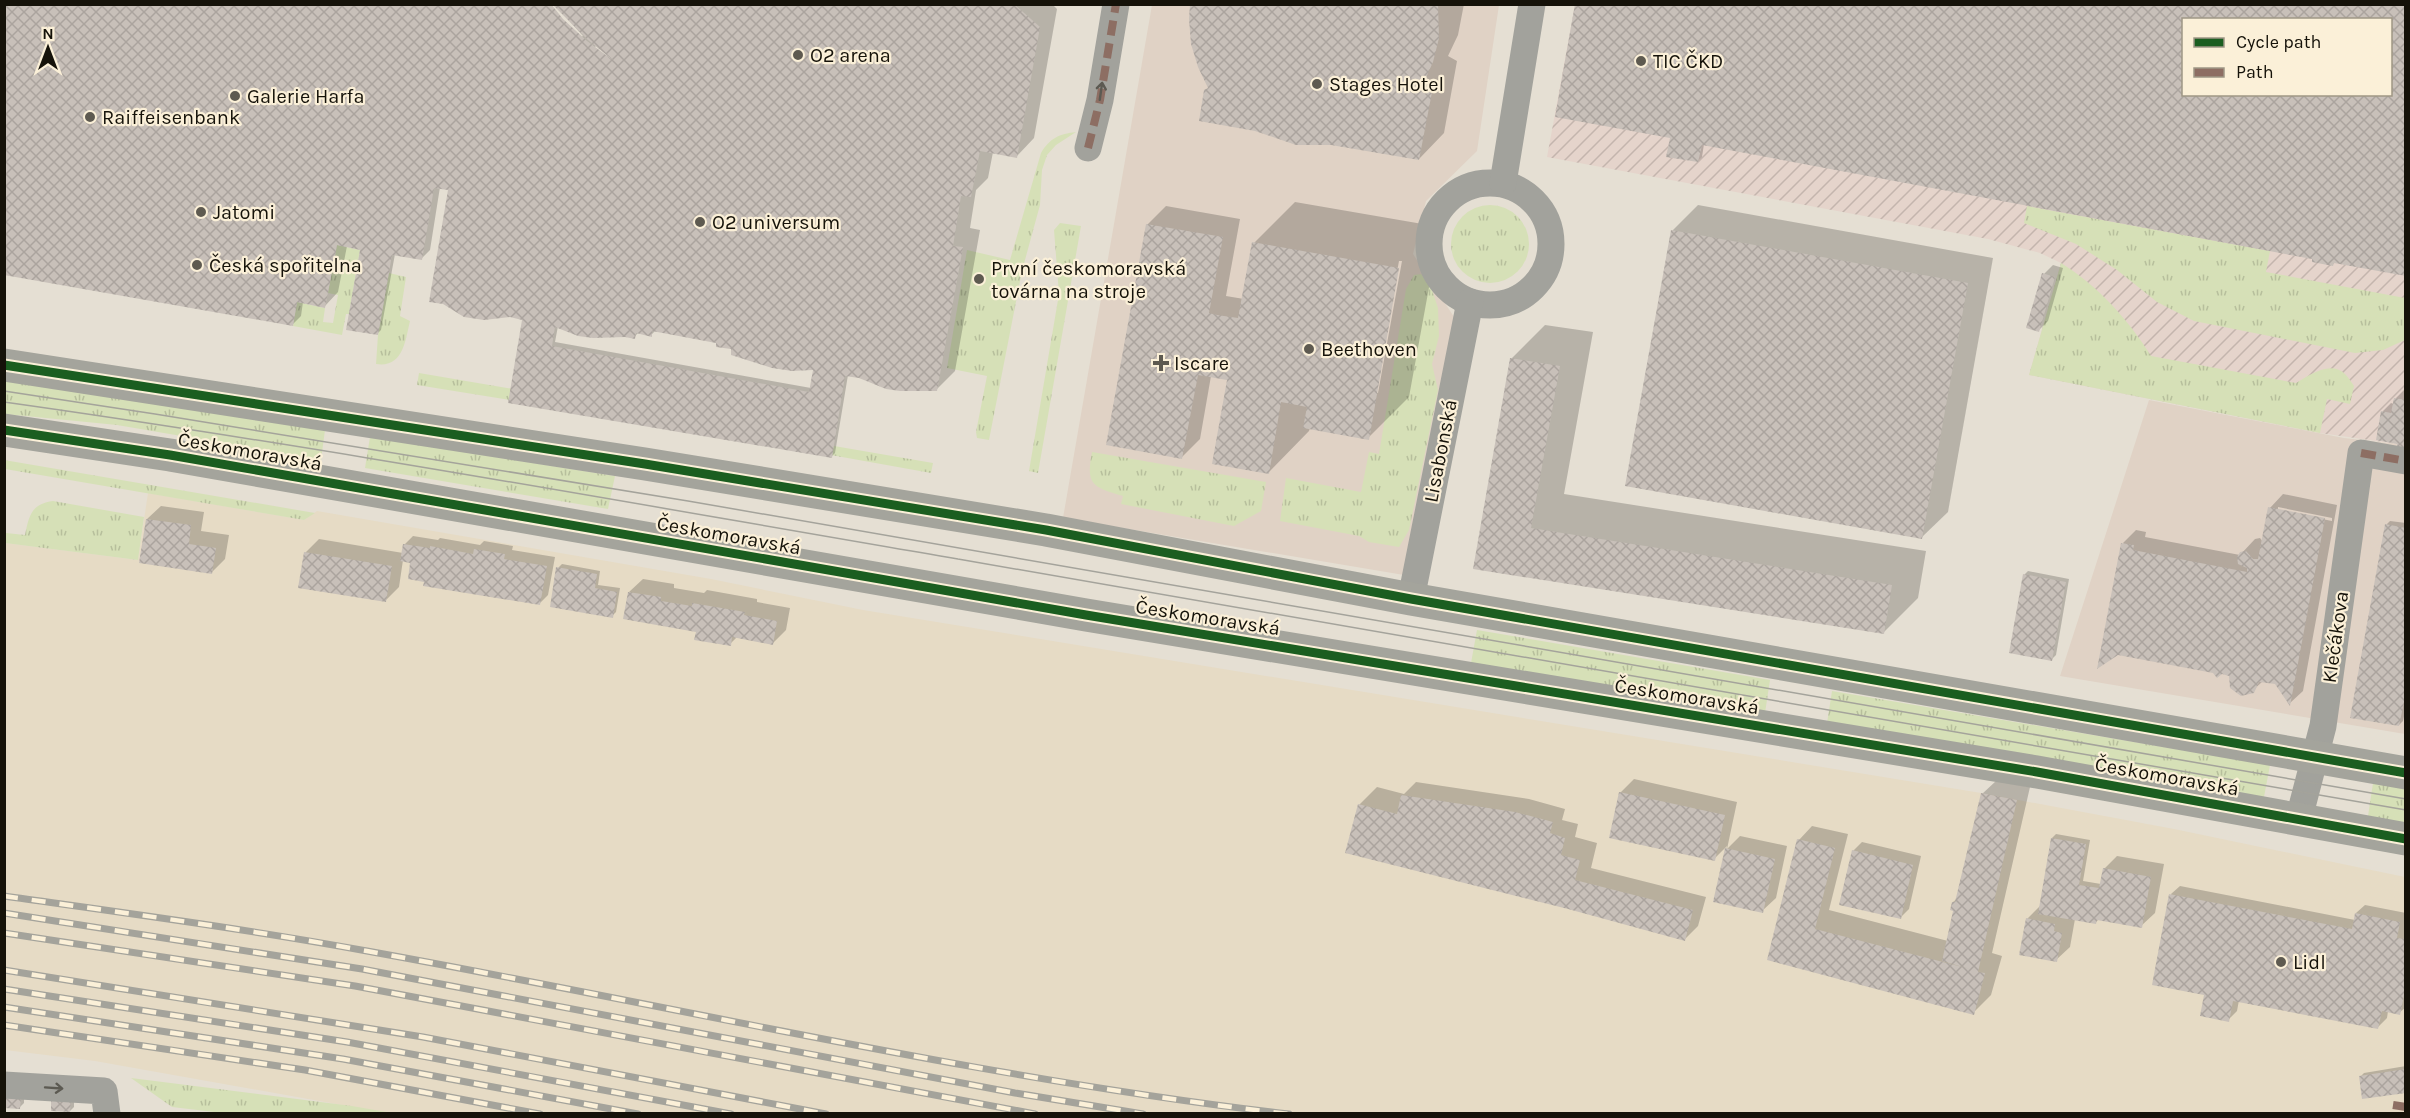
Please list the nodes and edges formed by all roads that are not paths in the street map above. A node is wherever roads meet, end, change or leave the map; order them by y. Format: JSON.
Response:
{"nodes":[{"id":1,"x":1116,"y":4,"type":"edge"},
{"id":2,"x":1532,"y":4,"type":"edge"},
{"id":3,"x":1088,"y":148,"type":"dead end"},
{"id":4,"x":1503,"y":183,"type":"junction"},
{"id":5,"x":1470,"y":302,"type":"junction"},
{"id":6,"x":4,"y":365,"type":"edge"},
{"id":7,"x":4,"y":430,"type":"edge"},
{"id":8,"x":2406,"y":461,"type":"edge"},
{"id":9,"x":1411,"y":599,"type":"junction"},
{"id":10,"x":2315,"y":756,"type":"junction"},
{"id":11,"x":2406,"y":773,"type":"edge"},
{"id":12,"x":2299,"y":818,"type":"junction"},
{"id":13,"x":2406,"y":839,"type":"edge"},
{"id":14,"x":4,"y":1085,"type":"edge"},
{"id":15,"x":106,"y":1102,"type":"edge"}],
"edges":[{"from":3,"to":1,"type":"street","one_way":true},
{"from":2,"to":4,"type":"street"},
{"from":4,"to":5,"type":"street"},
{"from":4,"to":5,"type":"street"},
{"from":5,"to":9,"type":"street","name":"Lisabonská"},
{"from":6,"to":9,"type":"main road"},
{"from":7,"to":12,"type":"main road","name":"Českomoravská"},
{"from":8,"to":10,"type":"street","name":"Klečákova"},
{"from":9,"to":10,"type":"main road"},
{"from":10,"to":11,"type":"main road"},
{"from":10,"to":12,"type":"street","name":"Klečákova"},
{"from":12,"to":13,"type":"main road","name":"Českomoravská"},
{"from":14,"to":15,"type":"street","one_way":true}]}
